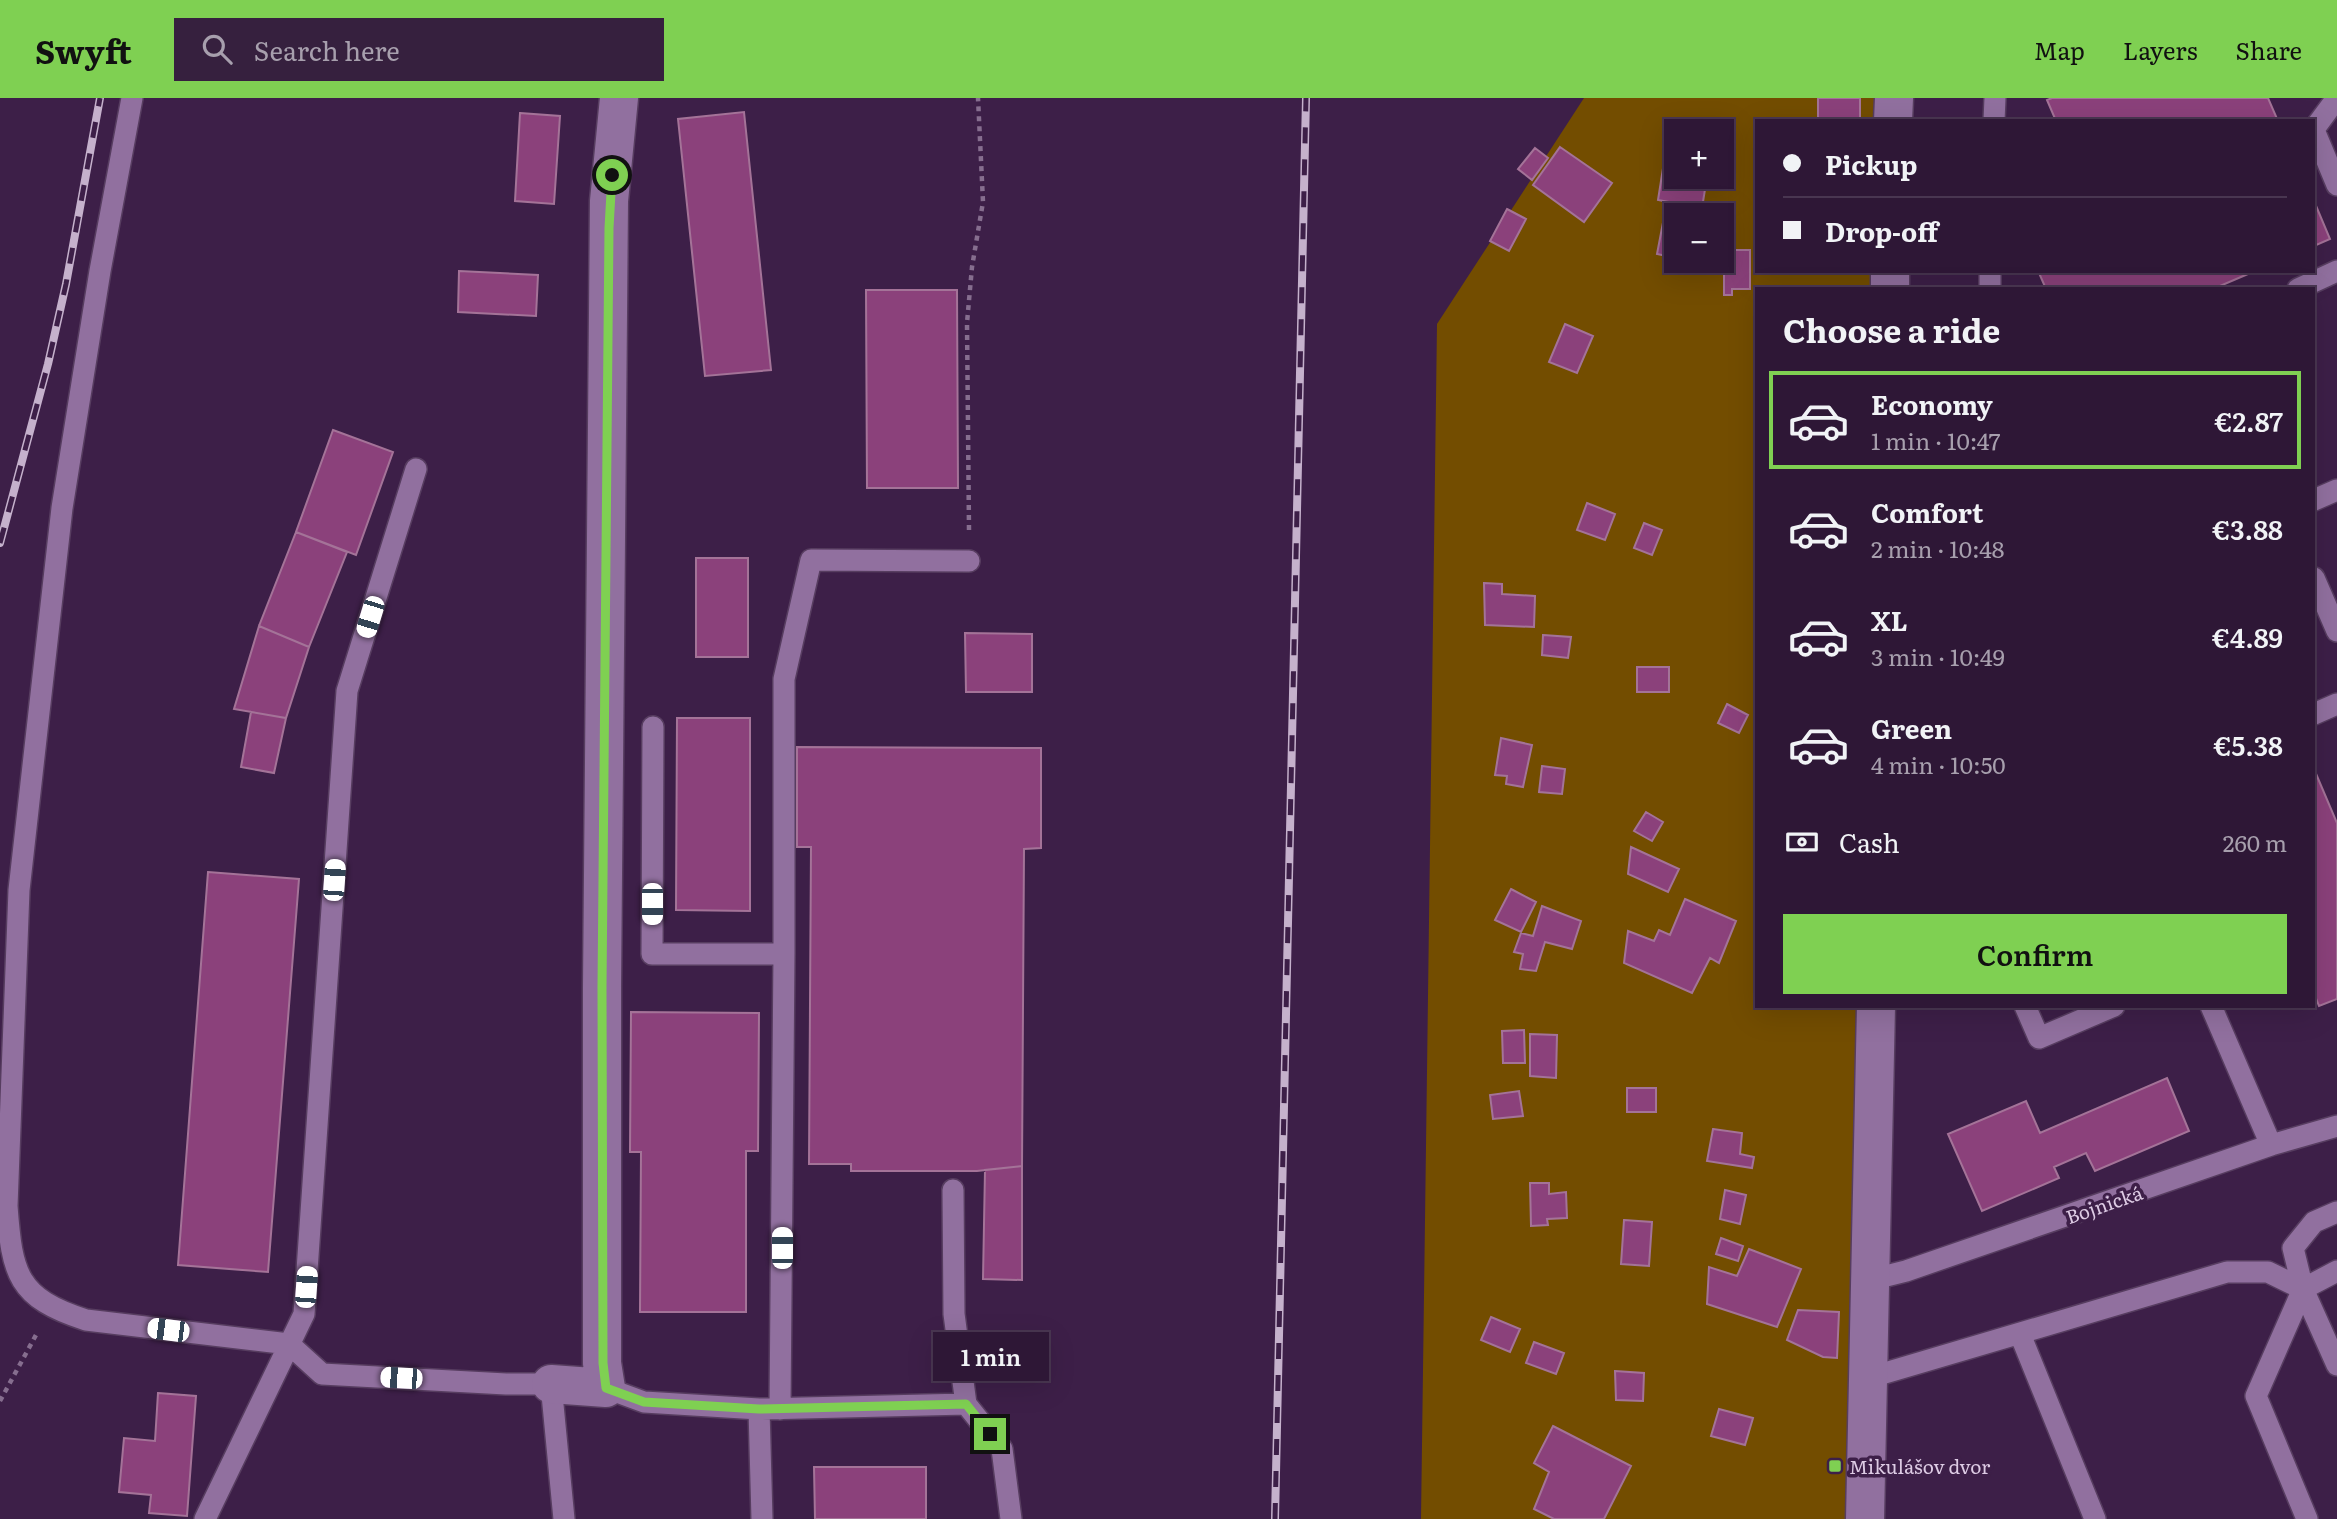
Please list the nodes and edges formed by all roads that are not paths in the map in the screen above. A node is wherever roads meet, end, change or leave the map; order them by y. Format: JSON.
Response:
{"nodes":[{"id":1,"x":132,"y":98,"type":"edge"},
{"id":2,"x":619,"y":98,"type":"edge"},
{"id":3,"x":1894,"y":98,"type":"edge"},
{"id":4,"x":1995,"y":98,"type":"edge"},
{"id":5,"x":2337,"y":98,"type":"edge"},
{"id":6,"x":1893,"y":119,"type":"edge"},
{"id":7,"x":1994,"y":119,"type":"edge"},
{"id":8,"x":2315,"y":129,"type":"edge"},
{"id":9,"x":2315,"y":132,"type":"edge"},
{"id":10,"x":2337,"y":185,"type":"edge"},
{"id":11,"x":2337,"y":271,"type":"edge"},
{"id":12,"x":2302,"y":287,"type":"edge"},
{"id":13,"x":416,"y":469,"type":"dead end"},
{"id":14,"x":2337,"y":490,"type":"edge"},
{"id":15,"x":2315,"y":500,"type":"edge"},
{"id":16,"x":969,"y":561,"type":"road end"},
{"id":17,"x":2315,"y":580,"type":"edge"},
{"id":18,"x":2337,"y":631,"type":"edge"},
{"id":19,"x":2337,"y":704,"type":"edge"},
{"id":20,"x":2315,"y":714,"type":"edge"},
{"id":21,"x":653,"y":727,"type":"dead end"},
{"id":22,"x":784,"y":954,"type":"junction"},
{"id":23,"x":1876,"y":1008,"type":"edge"},
{"id":24,"x":2026,"y":1008,"type":"edge"},
{"id":25,"x":2109,"y":1008,"type":"edge"},
{"id":26,"x":2212,"y":1008,"type":"edge"},
{"id":27,"x":2337,"y":1126,"type":"edge"},
{"id":28,"x":2272,"y":1146,"type":"junction"},
{"id":29,"x":953,"y":1190,"type":"dead end"},
{"id":30,"x":2337,"y":1212,"type":"edge"},
{"id":31,"x":2337,"y":1271,"type":"edge"},
{"id":32,"x":1870,"y":1280,"type":"junction"},
{"id":33,"x":2303,"y":1289,"type":"junction"},
{"id":34,"x":2020,"y":1334,"type":"junction"},
{"id":35,"x":289,"y":1344,"type":"junction"},
{"id":36,"x":2337,"y":1365,"type":"edge"},
{"id":37,"x":1868,"y":1378,"type":"junction"},
{"id":38,"x":551,"y":1384,"type":"junction"},
{"id":39,"x":606,"y":1388,"type":"junction"},
{"id":40,"x":966,"y":1404,"type":"junction"},
{"id":41,"x":759,"y":1409,"type":"junction"},
{"id":42,"x":780,"y":1409,"type":"junction"},
{"id":43,"x":205,"y":1519,"type":"edge"},
{"id":44,"x":564,"y":1519,"type":"edge"},
{"id":45,"x":762,"y":1519,"type":"edge"},
{"id":46,"x":1011,"y":1519,"type":"edge"},
{"id":47,"x":1865,"y":1519,"type":"edge"},
{"id":48,"x":2095,"y":1519,"type":"edge"},
{"id":49,"x":2306,"y":1519,"type":"edge"}],
"edges":[{"from":1,"to":35,"type":"lane"},
{"from":2,"to":39,"type":"street"},
{"from":3,"to":6,"type":"street"},
{"from":4,"to":7,"type":"lane"},
{"from":5,"to":8,"type":"lane"},
{"from":9,"to":10,"type":"lane"},
{"from":11,"to":12,"type":"lane"},
{"from":13,"to":35,"type":"lane"},
{"from":14,"to":15,"type":"lane"},
{"from":16,"to":22,"type":"lane"},
{"from":17,"to":18,"type":"lane"},
{"from":19,"to":20,"type":"lane"},
{"from":21,"to":22,"type":"lane"},
{"from":22,"to":42,"type":"lane"},
{"from":23,"to":32,"type":"street"},
{"from":24,"to":25,"type":"lane"},
{"from":26,"to":28,"type":"lane"},
{"from":27,"to":28,"type":"lane","name":"Bojnická"},
{"from":28,"to":32,"type":"lane","name":"Bojnická"},
{"from":29,"to":40,"type":"lane"},
{"from":30,"to":33,"type":"lane"},
{"from":31,"to":33,"type":"lane"},
{"from":32,"to":37,"type":"street"},
{"from":33,"to":34,"type":"lane"},
{"from":33,"to":36,"type":"lane"},
{"from":33,"to":49,"type":"lane"},
{"from":34,"to":37,"type":"lane"},
{"from":34,"to":48,"type":"lane"},
{"from":35,"to":38,"type":"lane"},
{"from":35,"to":43,"type":"lane"},
{"from":37,"to":47,"type":"street"},
{"from":38,"to":39,"type":"street"},
{"from":38,"to":44,"type":"lane"},
{"from":39,"to":41,"type":"lane"},
{"from":40,"to":42,"type":"lane"},
{"from":40,"to":46,"type":"lane"},
{"from":41,"to":42,"type":"lane"},
{"from":41,"to":45,"type":"lane"}]}
